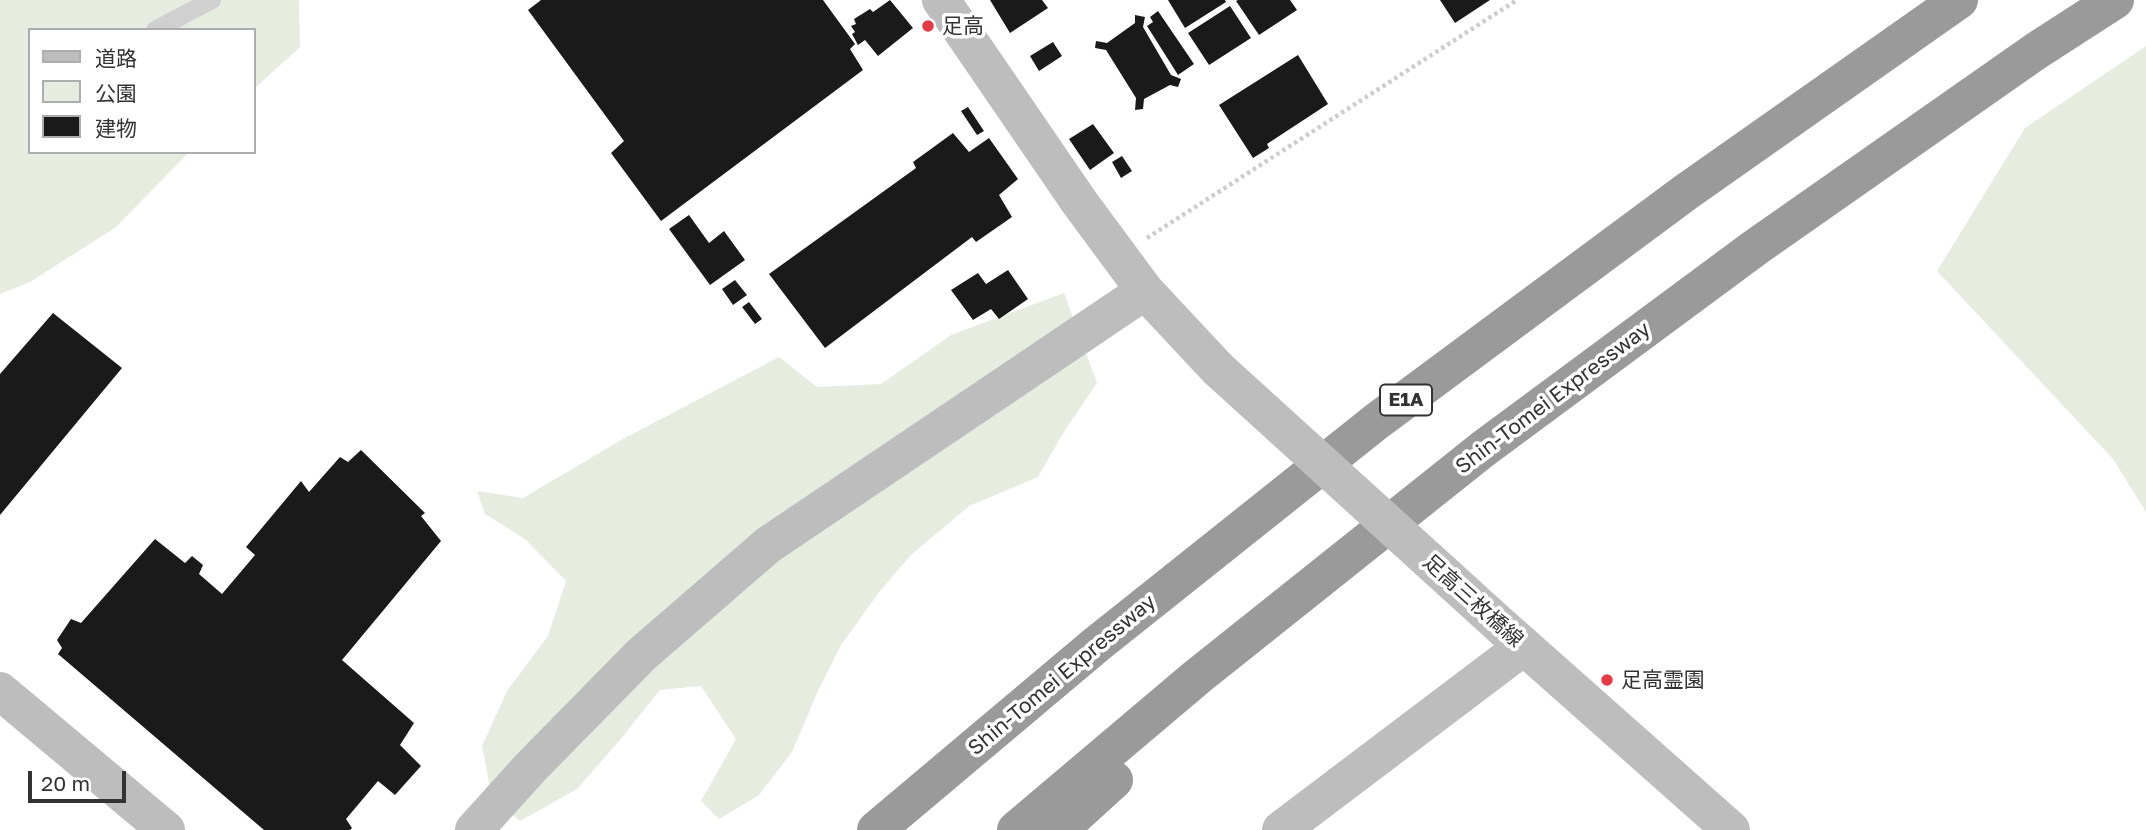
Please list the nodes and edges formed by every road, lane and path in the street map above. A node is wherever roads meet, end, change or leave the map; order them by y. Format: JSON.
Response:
{"nodes":[{"id":1,"x":212,"y":0,"type":"edge"},
{"id":2,"x":941,"y":0,"type":"edge"},
{"id":3,"x":1517,"y":0,"type":"edge"},
{"id":4,"x":1959,"y":0,"type":"edge"},
{"id":5,"x":2115,"y":0,"type":"edge"},
{"id":6,"x":159,"y":28,"type":"edge"},
{"id":7,"x":1119,"y":256,"type":"junction"},
{"id":8,"x":1145,"y":290,"type":"junction"},
{"id":9,"x":1483,"y":449,"type":"junction"},
{"id":10,"x":1512,"y":636,"type":"junction"},
{"id":11,"x":0,"y":691,"type":"edge"},
{"id":12,"x":166,"y":830,"type":"edge"},
{"id":13,"x":474,"y":830,"type":"edge"},
{"id":14,"x":876,"y":830,"type":"edge"},
{"id":15,"x":1016,"y":830,"type":"edge"},
{"id":16,"x":1059,"y":830,"type":"edge"},
{"id":17,"x":1281,"y":830,"type":"edge"},
{"id":18,"x":1731,"y":830,"type":"edge"}],
"edges":[{"from":1,"to":6,"type":"lane"},
{"from":2,"to":7,"type":"street","name":"足高三枚橋線"},
{"from":3,"to":7,"type":"path"},
{"from":4,"to":14,"type":"highway","name":"Shin-Tomei Expressway","number":"E1A"},
{"from":5,"to":9,"type":"highway","name":"Shin-Tomei Expressway"},
{"from":7,"to":8,"type":"street","name":"足高三枚橋線"},
{"from":8,"to":10,"type":"street","name":"足高三枚橋線","bridge":true},
{"from":8,"to":13,"type":"street"},
{"from":9,"to":15,"type":"highway","name":"Shin-Tomei Expressway"},
{"from":9,"to":16,"type":"highway"},
{"from":10,"to":17,"type":"street"},
{"from":10,"to":18,"type":"street","name":"足高三枚橋線"},
{"from":11,"to":12,"type":"street"}]}
